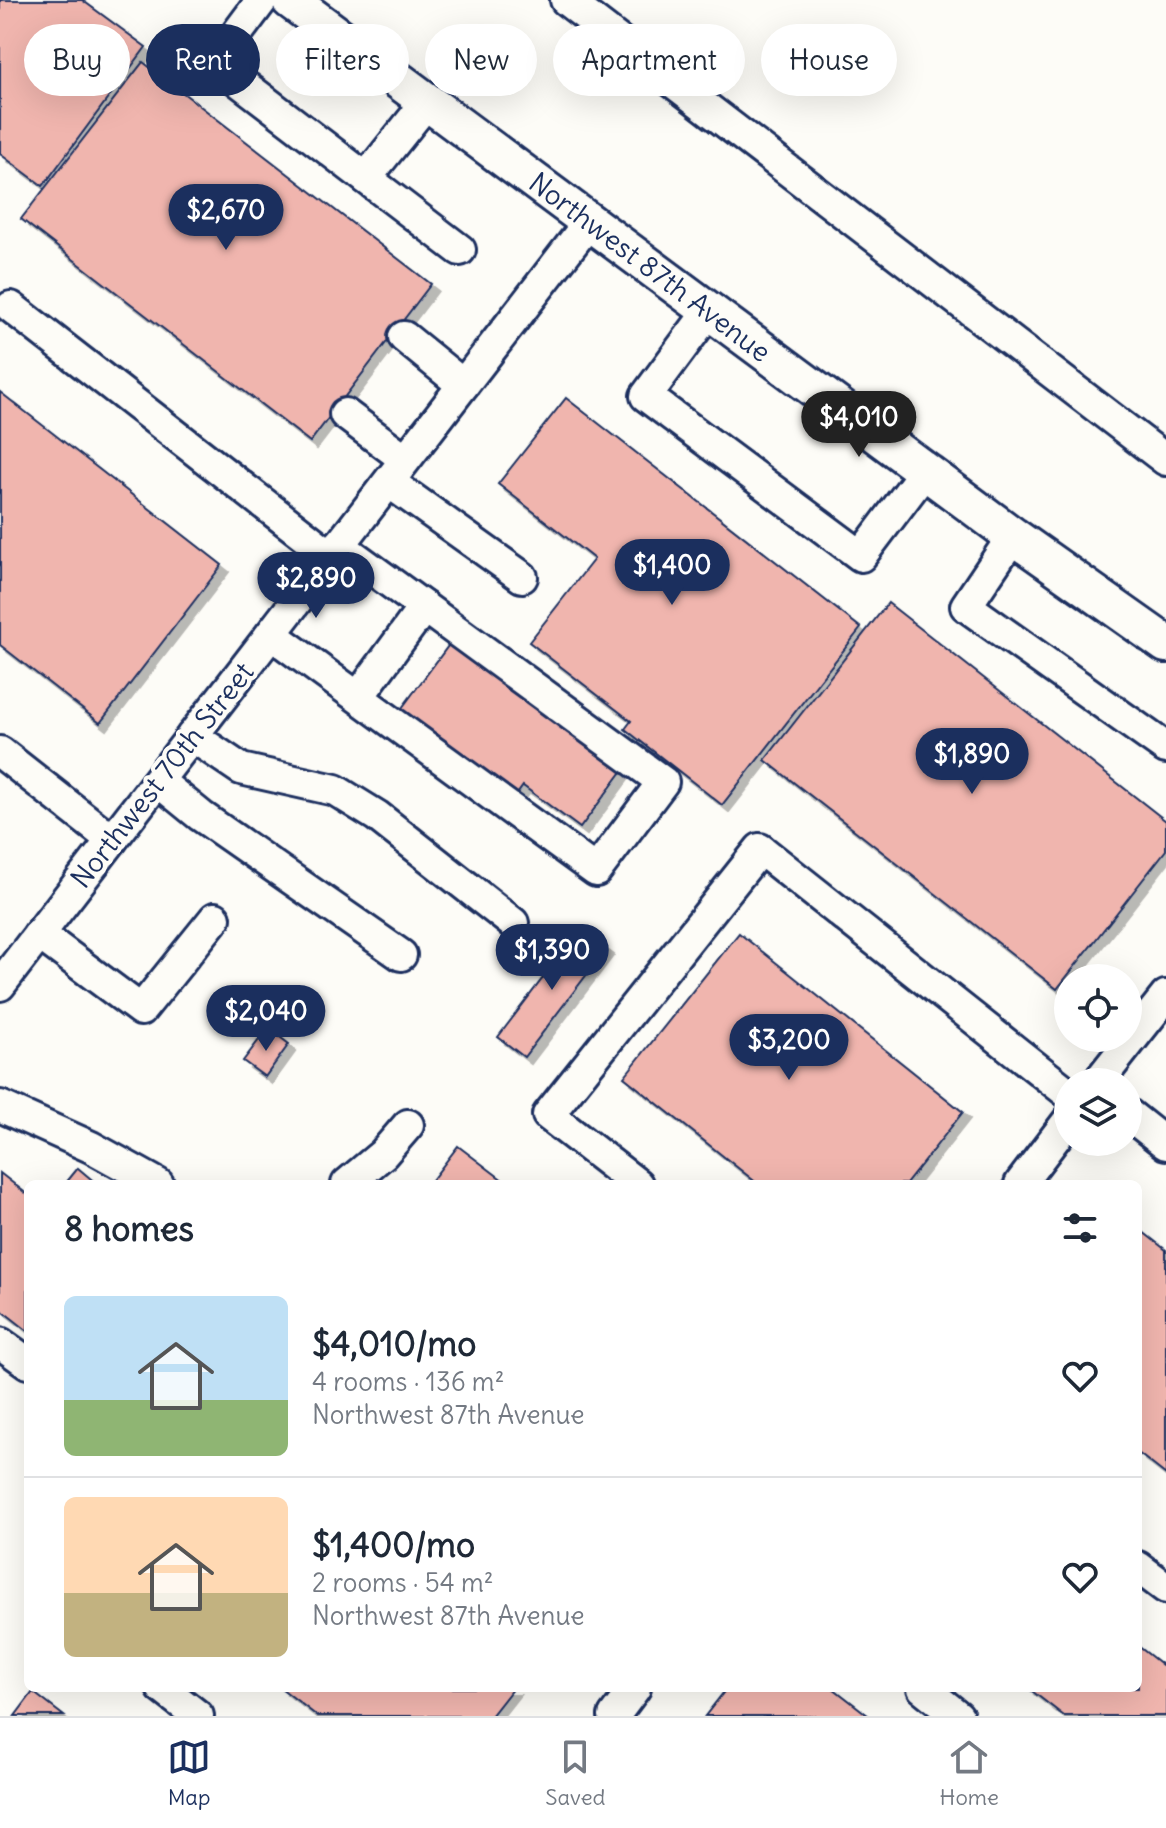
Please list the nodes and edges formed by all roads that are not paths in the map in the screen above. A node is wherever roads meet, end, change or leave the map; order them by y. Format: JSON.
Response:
{"nodes":[{"id":1,"x":262,"y":0,"type":"edge"},
{"id":2,"x":290,"y":0,"type":"edge"},
{"id":3,"x":566,"y":0,"type":"edge"},
{"id":4,"x":427,"y":102,"type":"junction"},
{"id":5,"x":366,"y":178,"type":"junction"},
{"id":6,"x":589,"y":222,"type":"junction"},
{"id":7,"x":460,"y":250,"type":"dead end"},
{"id":8,"x":11,"y":307,"type":"dead end"},
{"id":9,"x":709,"y":311,"type":"junction"},
{"id":10,"x":404,"y":337,"type":"dead end"},
{"id":11,"x":463,"y":385,"type":"junction"},
{"id":12,"x":345,"y":414,"type":"dead end"},
{"id":13,"x":1166,"y":460,"type":"edge"},
{"id":14,"x":397,"y":471,"type":"junction"},
{"id":15,"x":925,"y":471,"type":"junction"},
{"id":16,"x":1013,"y":536,"type":"junction"},
{"id":17,"x":335,"y":551,"type":"junction"},
{"id":18,"x":522,"y":577,"type":"dead end"},
{"id":19,"x":424,"y":607,"type":"junction"},
{"id":20,"x":271,"y":634,"type":"junction"},
{"id":21,"x":1166,"y":644,"type":"edge"},
{"id":22,"x":359,"y":696,"type":"junction"},
{"id":23,"x":192,"y":736,"type":"junction"},
{"id":24,"x":1166,"y":748,"type":"edge"},
{"id":25,"x":0,"y":752,"type":"edge"},
{"id":26,"x":158,"y":781,"type":"junction"},
{"id":27,"x":112,"y":840,"type":"junction"},
{"id":28,"x":215,"y":918,"type":"dead end"},
{"id":29,"x":513,"y":923,"type":"dead end"},
{"id":30,"x":39,"y":934,"type":"junction"},
{"id":31,"x":401,"y":955,"type":"dead end"},
{"id":32,"x":0,"y":985,"type":"edge"},
{"id":33,"x":1166,"y":996,"type":"edge"},
{"id":34,"x":1109,"y":1068,"type":"edge"},
{"id":35,"x":1054,"y":1082,"type":"edge"},
{"id":36,"x":0,"y":1106,"type":"edge"},
{"id":37,"x":408,"y":1125,"type":"dead end"},
{"id":38,"x":1142,"y":1125,"type":"edge"},
{"id":39,"x":1054,"y":1139,"type":"edge"},
{"id":40,"x":1166,"y":1144,"type":"edge"},
{"id":41,"x":151,"y":1180,"type":"edge"},
{"id":42,"x":352,"y":1180,"type":"edge"},
{"id":43,"x":632,"y":1180,"type":"edge"},
{"id":44,"x":1023,"y":1180,"type":"edge"},
{"id":45,"x":0,"y":1343,"type":"edge"},
{"id":46,"x":24,"y":1360,"type":"edge"},
{"id":47,"x":1142,"y":1570,"type":"edge"},
{"id":48,"x":1166,"y":1588,"type":"edge"},
{"id":49,"x":167,"y":1692,"type":"edge"},
{"id":50,"x":632,"y":1692,"type":"edge"},
{"id":51,"x":928,"y":1692,"type":"edge"},
{"id":52,"x":198,"y":1716,"type":"edge"},
{"id":53,"x":614,"y":1716,"type":"edge"},
{"id":54,"x":958,"y":1716,"type":"edge"}],
"edges":[{"from":1,"to":5,"type":"street"},
{"from":2,"to":4,"type":"main road","name":"Northwest 87th Avenue"},
{"from":3,"to":13,"type":"street"},
{"from":4,"to":5,"type":"street"},
{"from":4,"to":6,"type":"main road","name":"Northwest 87th Avenue"},
{"from":5,"to":7,"type":"street"},
{"from":6,"to":9,"type":"main road","name":"Northwest 87th Avenue"},
{"from":6,"to":11,"type":"street","name":"Northwest 70th Street"},
{"from":8,"to":17,"type":"street"},
{"from":9,"to":15,"type":"main road","name":"Northwest 87th Avenue"},
{"from":9,"to":15,"type":"street"},
{"from":10,"to":11,"type":"street"},
{"from":11,"to":14,"type":"street","name":"Northwest 70th Street"},
{"from":12,"to":14,"type":"street"},
{"from":14,"to":17,"type":"street","name":"Northwest 70th Street"},
{"from":14,"to":18,"type":"street"},
{"from":15,"to":16,"type":"main road","name":"Northwest 87th Avenue"},
{"from":16,"to":21,"type":"main road","name":"Northwest 87th Avenue"},
{"from":16,"to":24,"type":"street"},
{"from":17,"to":19,"type":"street"},
{"from":17,"to":20,"type":"street","name":"Northwest 70th Street"},
{"from":19,"to":22,"type":"street"},
{"from":19,"to":22,"type":"street"},
{"from":20,"to":22,"type":"street"},
{"from":20,"to":23,"type":"street","name":"Northwest 70th Street"},
{"from":23,"to":26,"type":"street","name":"Northwest 70th Street"},
{"from":23,"to":29,"type":"street"},
{"from":25,"to":27,"type":"street"},
{"from":26,"to":27,"type":"street","name":"Northwest 70th Street"},
{"from":26,"to":31,"type":"street"},
{"from":27,"to":30,"type":"street","name":"Northwest 70th Street"},
{"from":28,"to":30,"type":"street"},
{"from":30,"to":32,"type":"street","name":"Northwest 70th Street"},
{"from":33,"to":34,"type":"street"},
{"from":35,"to":43,"type":"street"},
{"from":36,"to":41,"type":"street"},
{"from":37,"to":42,"type":"street"},
{"from":38,"to":40,"type":"street"},
{"from":39,"to":44,"type":"street"},
{"from":45,"to":46,"type":"street"},
{"from":47,"to":48,"type":"street"},
{"from":49,"to":52,"type":"street"},
{"from":50,"to":53,"type":"street"},
{"from":51,"to":54,"type":"street"}]}
